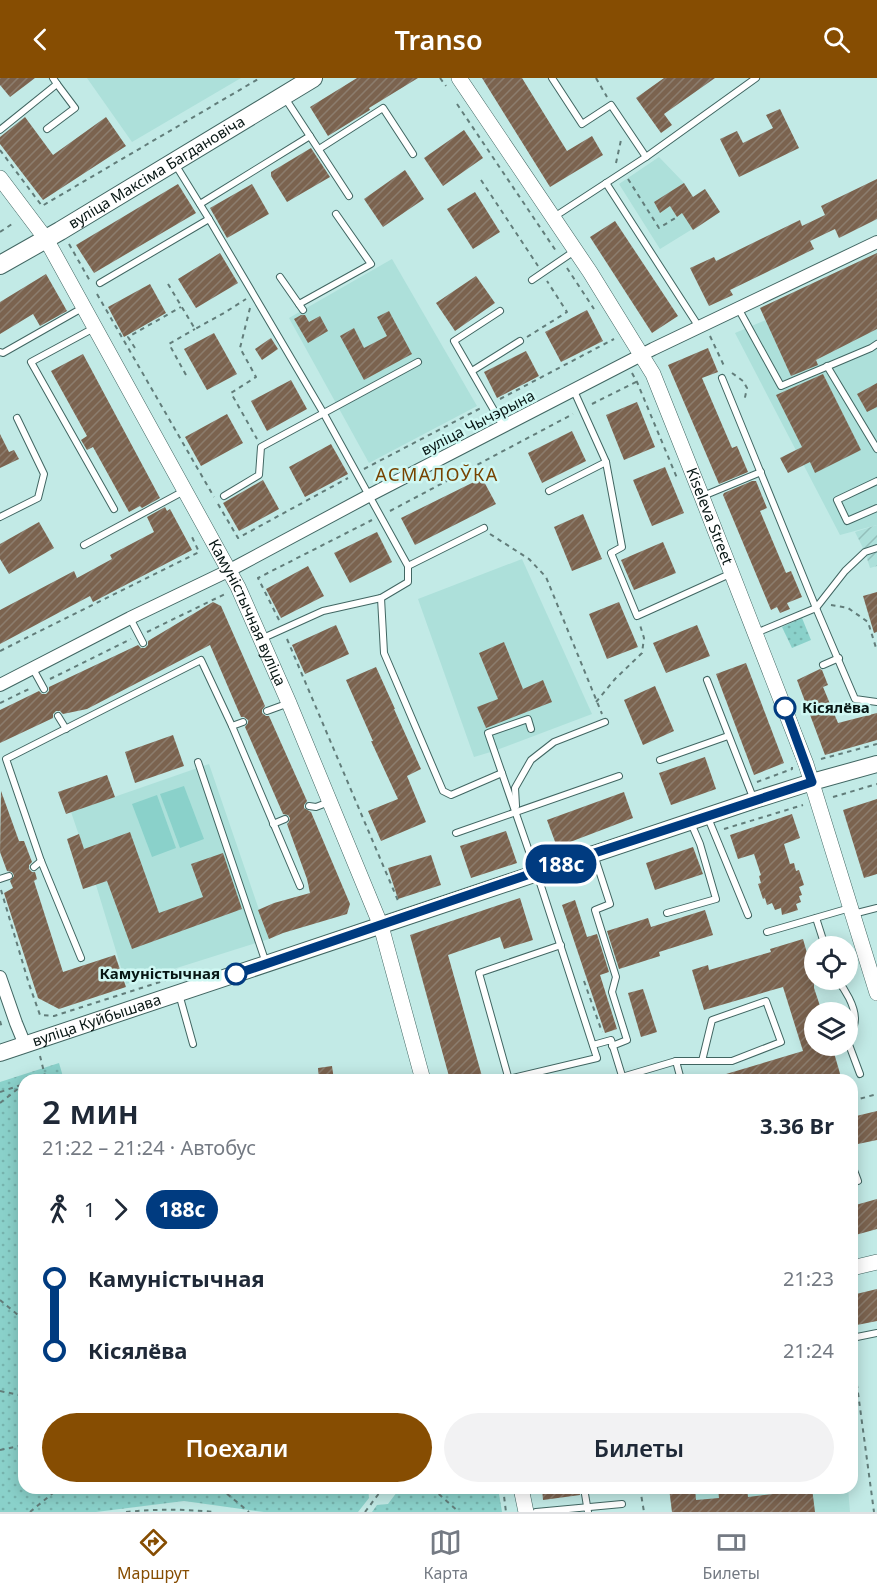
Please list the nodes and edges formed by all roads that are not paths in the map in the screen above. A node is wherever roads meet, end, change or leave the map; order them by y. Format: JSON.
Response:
{"nodes":[{"id":1,"x":312,"y":78,"type":"edge"},
{"id":2,"x":552,"y":78,"type":"edge"},
{"id":3,"x":756,"y":78,"type":"edge"},
{"id":4,"x":55,"y":81,"type":"edge"},
{"id":5,"x":453,"y":83,"type":"edge"},
{"id":6,"x":283,"y":95,"type":"junction"},
{"id":7,"x":47,"y":129,"type":"dead end"},
{"id":8,"x":0,"y":130,"type":"edge"},
{"id":9,"x":310,"y":135,"type":"junction"},
{"id":10,"x":319,"y":149,"type":"junction"},
{"id":11,"x":413,"y":154,"type":"dead end"},
{"id":12,"x":646,"y":157,"type":"junction"},
{"id":13,"x":174,"y":162,"type":"junction"},
{"id":14,"x":0,"y":178,"type":"edge"},
{"id":15,"x":609,"y":181,"type":"junction"},
{"id":16,"x":349,"y":196,"type":"dead end"},
{"id":17,"x":200,"y":204,"type":"junction"},
{"id":18,"x":336,"y":214,"type":"dead end"},
{"id":19,"x":553,"y":217,"type":"junction"},
{"id":20,"x":209,"y":219,"type":"junction"},
{"id":21,"x":46,"y":239,"type":"junction"},
{"id":22,"x":877,"y":242,"type":"edge"},
{"id":23,"x":576,"y":250,"type":"junction"},
{"id":24,"x":0,"y":266,"type":"edge"},
{"id":25,"x":280,"y":277,"type":"dead end"},
{"id":26,"x":532,"y":280,"type":"dead end"},
{"id":27,"x":100,"y":284,"type":"dead end"},
{"id":28,"x":299,"y":304,"type":"junction"},
{"id":29,"x":84,"y":307,"type":"junction"},
{"id":30,"x":738,"y":308,"type":"junction"},
{"id":31,"x":303,"y":310,"type":"dead end"},
{"id":32,"x":500,"y":311,"type":"dead end"},
{"id":33,"x":95,"y":327,"type":"junction"},
{"id":34,"x":699,"y":327,"type":"junction"},
{"id":35,"x":520,"y":341,"type":"road end"},
{"id":36,"x":874,"y":346,"type":"edge"},
{"id":37,"x":0,"y":352,"type":"edge"},
{"id":38,"x":877,"y":354,"type":"edge"},
{"id":39,"x":643,"y":355,"type":"junction"},
{"id":40,"x":418,"y":362,"type":"dead end"},
{"id":41,"x":827,"y":366,"type":"junction"},
{"id":42,"x":472,"y":371,"type":"junction"},
{"id":43,"x":722,"y":378,"type":"dead end"},
{"id":44,"x":574,"y":391,"type":"junction"},
{"id":45,"x":324,"y":414,"type":"junction"},
{"id":46,"x":17,"y":418,"type":"dead end"},
{"id":47,"x":504,"y":427,"type":"junction"},
{"id":48,"x":877,"y":449,"type":"edge"},
{"id":49,"x":606,"y":462,"type":"junction"},
{"id":50,"x":760,"y":472,"type":"junction"},
{"id":51,"x":877,"y":480,"type":"edge"},
{"id":52,"x":185,"y":490,"type":"junction"},
{"id":53,"x":549,"y":491,"type":"dead end"},
{"id":54,"x":370,"y":495,"type":"junction"},
{"id":55,"x":224,"y":496,"type":"dead end"},
{"id":56,"x":702,"y":497,"type":"junction"},
{"id":57,"x":877,"y":508,"type":"edge"},
{"id":58,"x":114,"y":509,"type":"dead end"},
{"id":59,"x":0,"y":517,"type":"edge"},
{"id":60,"x":484,"y":528,"type":"road end"},
{"id":61,"x":84,"y":545,"type":"dead end"},
{"id":62,"x":877,"y":548,"type":"edge"},
{"id":63,"x":408,"y":566,"type":"junction"},
{"id":64,"x":230,"y":570,"type":"junction"},
{"id":65,"x":732,"y":573,"type":"junction"},
{"id":66,"x":381,"y":598,"type":"junction"},
{"id":67,"x":816,"y":608,"type":"junction"},
{"id":68,"x":130,"y":618,"type":"junction"},
{"id":69,"x":756,"y":633,"type":"junction"},
{"id":70,"x":260,"y":639,"type":"junction"},
{"id":71,"x":143,"y":643,"type":"dead end"},
{"id":72,"x":839,"y":658,"type":"junction"},
{"id":73,"x":823,"y":665,"type":"dead end"},
{"id":74,"x":33,"y":669,"type":"junction"},
{"id":75,"x":160,"y":672,"type":"dead end"},
{"id":76,"x":2,"y":680,"type":"edge"},
{"id":77,"x":163,"y":680,"type":"junction"},
{"id":78,"x":707,"y":680,"type":"dead end"},
{"id":79,"x":43,"y":686,"type":"road end"},
{"id":80,"x":877,"y":702,"type":"edge"},
{"id":81,"x":289,"y":703,"type":"junction"},
{"id":82,"x":267,"y":711,"type":"dead end"},
{"id":83,"x":58,"y":716,"type":"dead end"},
{"id":84,"x":243,"y":722,"type":"dead end"},
{"id":85,"x":605,"y":722,"type":"road end"},
{"id":86,"x":232,"y":726,"type":"junction"},
{"id":87,"x":66,"y":729,"type":"junction"},
{"id":88,"x":531,"y":729,"type":"dead end"},
{"id":89,"x":728,"y":736,"type":"junction"},
{"id":90,"x":660,"y":760,"type":"dead end"},
{"id":91,"x":198,"y":762,"type":"dead end"},
{"id":92,"x":877,"y":764,"type":"edge"},
{"id":93,"x":502,"y":772,"type":"junction"},
{"id":94,"x":619,"y":776,"type":"dead end"},
{"id":95,"x":812,"y":782,"type":"junction"},
{"id":96,"x":755,"y":800,"type":"junction"},
{"id":97,"x":329,"y":802,"type":"junction"},
{"id":98,"x":309,"y":806,"type":"dead end"},
{"id":99,"x":516,"y":812,"type":"junction"},
{"id":100,"x":707,"y":816,"type":"junction"},
{"id":101,"x":285,"y":819,"type":"dead end"},
{"id":102,"x":690,"y":822,"type":"junction"},
{"id":103,"x":273,"y":824,"type":"junction"},
{"id":104,"x":456,"y":833,"type":"dead end"},
{"id":105,"x":593,"y":854,"type":"junction"},
{"id":106,"x":41,"y":861,"type":"junction"},
{"id":107,"x":33,"y":867,"type":"dead end"},
{"id":108,"x":536,"y":872,"type":"junction"},
{"id":109,"x":9,"y":876,"type":"dead end"},
{"id":110,"x":0,"y":879,"type":"edge"},
{"id":111,"x":300,"y":886,"type":"dead end"},
{"id":112,"x":877,"y":908,"type":"edge"},
{"id":113,"x":852,"y":911,"type":"junction"},
{"id":114,"x":667,"y":914,"type":"dead end"},
{"id":115,"x":748,"y":915,"type":"dead end"},
{"id":116,"x":816,"y":918,"type":"junction"},
{"id":117,"x":381,"y":926,"type":"junction"},
{"id":118,"x":767,"y":933,"type":"dead end"},
{"id":119,"x":822,"y":936,"type":"edge"},
{"id":120,"x":561,"y":945,"type":"junction"},
{"id":121,"x":81,"y":958,"type":"dead end"},
{"id":122,"x":267,"y":964,"type":"junction"},
{"id":123,"x":0,"y":977,"type":"edge"},
{"id":124,"x":846,"y":990,"type":"edge"},
{"id":125,"x":178,"y":993,"type":"junction"},
{"id":126,"x":877,"y":993,"type":"edge"},
{"id":127,"x":193,"y":1044,"type":"dead end"},
{"id":128,"x":25,"y":1045,"type":"junction"},
{"id":129,"x":593,"y":1045,"type":"junction"},
{"id":130,"x":612,"y":1046,"type":"junction"},
{"id":131,"x":0,"y":1053,"type":"edge"},
{"id":132,"x":676,"y":1061,"type":"junction"},
{"id":133,"x":702,"y":1061,"type":"junction"},
{"id":134,"x":421,"y":1074,"type":"edge"},
{"id":135,"x":508,"y":1074,"type":"edge"},
{"id":136,"x":531,"y":1074,"type":"edge"},
{"id":137,"x":620,"y":1074,"type":"edge"},
{"id":138,"x":637,"y":1074,"type":"edge"},
{"id":139,"x":679,"y":1074,"type":"edge"},
{"id":140,"x":860,"y":1074,"type":"dead end"},
{"id":141,"x":877,"y":1262,"type":"edge"},
{"id":142,"x":858,"y":1267,"type":"edge"},
{"id":143,"x":877,"y":1333,"type":"edge"},
{"id":144,"x":858,"y":1337,"type":"edge"},
{"id":145,"x":522,"y":1494,"type":"edge"},
{"id":146,"x":585,"y":1494,"type":"edge"},
{"id":147,"x":622,"y":1504,"type":"dead end"},
{"id":148,"x":587,"y":1509,"type":"edge"},
{"id":149,"x":526,"y":1512,"type":"edge"},
{"id":150,"x":536,"y":1512,"type":"edge"}],
"edges":[{"from":1,"to":6,"type":"main road","name":"вуліца Максіма Багдановіча"},
{"from":2,"to":12,"type":"lane"},
{"from":3,"to":12,"type":"lane"},
{"from":4,"to":7,"type":"lane"},
{"from":4,"to":8,"type":"lane"},
{"from":5,"to":19,"type":"street","name":"Kiseleva Street"},
{"from":6,"to":9,"type":"lane"},
{"from":6,"to":13,"type":"main road","name":"вуліца Максіма Багдановіча"},
{"from":9,"to":10,"type":"lane"},
{"from":9,"to":17,"type":"lane"},
{"from":10,"to":11,"type":"lane"},
{"from":10,"to":16,"type":"lane"},
{"from":12,"to":15,"type":"lane"},
{"from":13,"to":17,"type":"lane"},
{"from":13,"to":21,"type":"main road","name":"вуліца Максіма Багдановіча"},
{"from":14,"to":21,"type":"street","name":"Камуністычная вуліца"},
{"from":15,"to":19,"type":"lane"},
{"from":15,"to":34,"type":"lane"},
{"from":17,"to":20,"type":"lane"},
{"from":18,"to":28,"type":"lane"},
{"from":19,"to":23,"type":"street","name":"Kiseleva Street"},
{"from":20,"to":27,"type":"lane"},
{"from":20,"to":45,"type":"lane"},
{"from":21,"to":24,"type":"main road","name":"вуліца Максіма Багдановіча"},
{"from":21,"to":29,"type":"street","name":"Камуністычная вуліца"},
{"from":22,"to":30,"type":"street","name":"вуліца Чычэрына"},
{"from":23,"to":26,"type":"lane"},
{"from":23,"to":39,"type":"street","name":"Kiseleva Street"},
{"from":25,"to":28,"type":"lane"},
{"from":28,"to":31,"type":"lane"},
{"from":29,"to":33,"type":"street","name":"Камуністычная вуліца"},
{"from":29,"to":37,"type":"lane"},
{"from":30,"to":34,"type":"street","name":"вуліца Чычэрына"},
{"from":30,"to":41,"type":"lane"},
{"from":32,"to":42,"type":"lane"},
{"from":33,"to":52,"type":"street","name":"Камуністычная вуліца"},
{"from":33,"to":58,"type":"lane"},
{"from":34,"to":39,"type":"street","name":"вуліца Чычэрына"},
{"from":35,"to":42,"type":"lane"},
{"from":36,"to":38,"type":"lane"},
{"from":36,"to":41,"type":"lane"},
{"from":39,"to":44,"type":"street","name":"вуліца Чычэрына"},
{"from":39,"to":56,"type":"street","name":"Kiseleva Street"},
{"from":40,"to":45,"type":"lane"},
{"from":41,"to":48,"type":"lane"},
{"from":42,"to":47,"type":"lane"},
{"from":43,"to":50,"type":"lane"},
{"from":44,"to":47,"type":"street","name":"вуліца Чычэрына"},
{"from":44,"to":49,"type":"lane"},
{"from":45,"to":54,"type":"lane"},
{"from":45,"to":55,"type":"lane"},
{"from":46,"to":59,"type":"lane"},
{"from":47,"to":54,"type":"street","name":"вуліца Чычэрына"},
{"from":49,"to":53,"type":"lane"},
{"from":49,"to":65,"type":"lane"},
{"from":50,"to":56,"type":"lane"},
{"from":50,"to":67,"type":"lane"},
{"from":51,"to":57,"type":"lane"},
{"from":52,"to":61,"type":"lane"},
{"from":52,"to":64,"type":"street","name":"Камуністычная вуліца"},
{"from":54,"to":63,"type":"lane"},
{"from":54,"to":64,"type":"street","name":"вуліца Чычэрына"},
{"from":56,"to":65,"type":"street","name":"Kiseleva Street"},
{"from":60,"to":63,"type":"lane"},
{"from":62,"to":67,"type":"lane"},
{"from":63,"to":66,"type":"lane"},
{"from":64,"to":68,"type":"street","name":"вуліца Чычэрына"},
{"from":64,"to":70,"type":"street","name":"Камуністычная вуліца"},
{"from":65,"to":69,"type":"street","name":"Kiseleva Street"},
{"from":66,"to":70,"type":"lane"},
{"from":66,"to":93,"type":"lane"},
{"from":67,"to":69,"type":"lane"},
{"from":67,"to":72,"type":"lane"},
{"from":68,"to":71,"type":"lane"},
{"from":68,"to":74,"type":"street","name":"вуліца Чычэрына"},
{"from":69,"to":95,"type":"street","name":"Kiseleva Street"},
{"from":70,"to":81,"type":"street","name":"Камуністычная вуліца"},
{"from":72,"to":73,"type":"lane"},
{"from":72,"to":80,"type":"lane"},
{"from":74,"to":76,"type":"street","name":"вуліца Чычэрына"},
{"from":74,"to":79,"type":"lane"},
{"from":75,"to":77,"type":"lane"},
{"from":77,"to":86,"type":"lane"},
{"from":77,"to":87,"type":"lane"},
{"from":78,"to":89,"type":"lane"},
{"from":81,"to":82,"type":"lane"},
{"from":81,"to":97,"type":"street","name":"Камуністычная вуліца"},
{"from":83,"to":87,"type":"lane"},
{"from":84,"to":86,"type":"lane"},
{"from":85,"to":99,"type":"lane"},
{"from":86,"to":103,"type":"lane"},
{"from":87,"to":106,"type":"lane"},
{"from":88,"to":93,"type":"lane"},
{"from":89,"to":90,"type":"lane"},
{"from":89,"to":96,"type":"lane"},
{"from":91,"to":122,"type":"lane"},
{"from":92,"to":95,"type":"main road","name":"вуліца Куйбышава"},
{"from":93,"to":99,"type":"lane"},
{"from":94,"to":99,"type":"lane"},
{"from":95,"to":96,"type":"main road","name":"вуліца Куйбышава"},
{"from":95,"to":113,"type":"street","name":"Kiseleva Street"},
{"from":96,"to":100,"type":"main road","name":"вуліца Куйбышава"},
{"from":97,"to":98,"type":"lane"},
{"from":97,"to":117,"type":"street","name":"Камуністычная вуліца"},
{"from":99,"to":104,"type":"lane"},
{"from":99,"to":108,"type":"lane"},
{"from":100,"to":102,"type":"main road","name":"вуліца Куйбышава"},
{"from":100,"to":115,"type":"lane"},
{"from":101,"to":103,"type":"lane"},
{"from":102,"to":105,"type":"main road","name":"вуліца Куйбышава"},
{"from":102,"to":114,"type":"lane"},
{"from":103,"to":111,"type":"lane"},
{"from":105,"to":108,"type":"main road","name":"вуліца Куйбышава"},
{"from":105,"to":130,"type":"lane"},
{"from":106,"to":107,"type":"lane"},
{"from":106,"to":121,"type":"lane"},
{"from":108,"to":117,"type":"main road","name":"вуліца Куйбышава"},
{"from":108,"to":120,"type":"lane"},
{"from":109,"to":110,"type":"lane"},
{"from":112,"to":113,"type":"lane"},
{"from":113,"to":116,"type":"lane"},
{"from":113,"to":126,"type":"street","name":"Kiseleva Street"},
{"from":116,"to":118,"type":"lane"},
{"from":116,"to":119,"type":"lane"},
{"from":117,"to":122,"type":"main road","name":"вуліца Куйбышава"},
{"from":117,"to":134,"type":"street","name":"Камуністычная вуліца"},
{"from":120,"to":129,"type":"lane"},
{"from":120,"to":135,"type":"lane"},
{"from":122,"to":125,"type":"main road","name":"вуліца Куйбышава"},
{"from":123,"to":128,"type":"street"},
{"from":124,"to":140,"type":"lane"},
{"from":125,"to":127,"type":"lane"},
{"from":125,"to":128,"type":"main road","name":"вуліца Куйбышава"},
{"from":128,"to":131,"type":"main road","name":"вуліца Куйбышава"},
{"from":129,"to":130,"type":"lane"},
{"from":129,"to":136,"type":"lane"},
{"from":130,"to":137,"type":"lane"},
{"from":132,"to":133,"type":"lane"},
{"from":132,"to":138,"type":"lane"},
{"from":132,"to":139,"type":"lane"},
{"from":133,"to":133,"type":"lane"},
{"from":141,"to":142,"type":"street"},
{"from":143,"to":144,"type":"lane"},
{"from":145,"to":149,"type":"street"},
{"from":146,"to":148,"type":"lane"},
{"from":147,"to":148,"type":"lane"},
{"from":148,"to":150,"type":"lane"}]}
